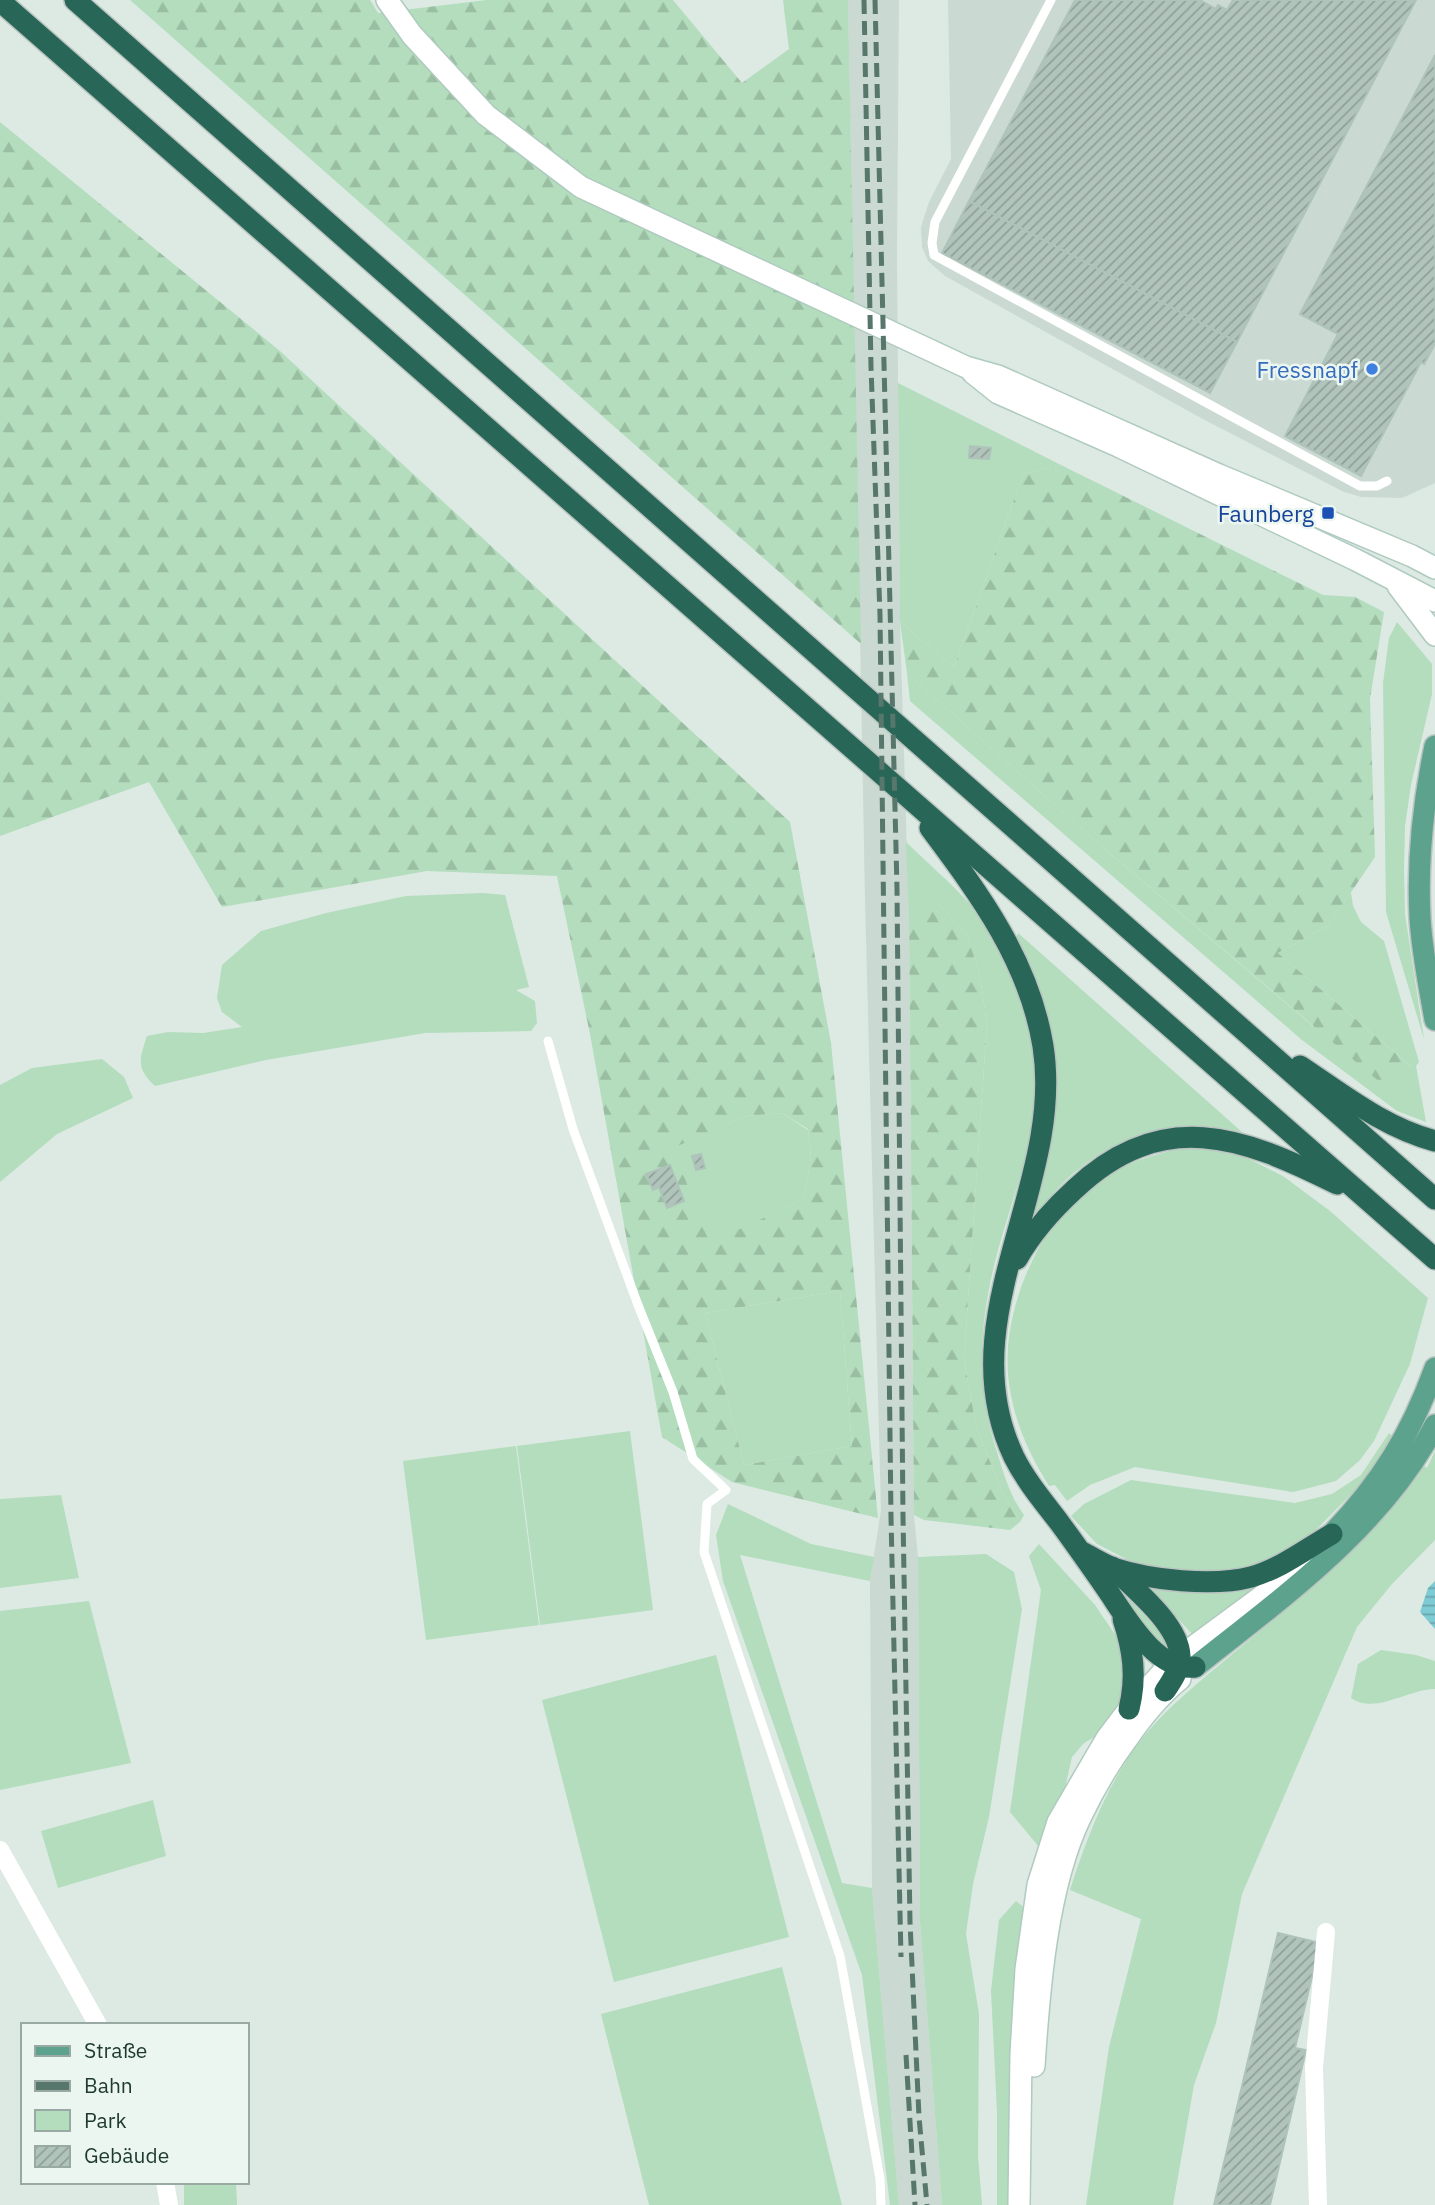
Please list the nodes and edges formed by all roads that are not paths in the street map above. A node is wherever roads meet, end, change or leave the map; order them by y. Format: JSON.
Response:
{"nodes":[{"id":1,"x":75,"y":0,"type":"edge"},
{"id":2,"x":387,"y":0,"type":"edge"},
{"id":3,"x":1051,"y":0,"type":"edge"},
{"id":4,"x":0,"y":1,"type":"edge"},
{"id":5,"x":966,"y":367,"type":"junction"},
{"id":6,"x":1387,"y":481,"type":"dead end"},
{"id":7,"x":1435,"y":555,"type":"edge"},
{"id":8,"x":1412,"y":556,"type":"junction"},
{"id":9,"x":1435,"y":568,"type":"edge"},
{"id":10,"x":1390,"y":577,"type":"junction"},
{"id":11,"x":1435,"y":601,"type":"edge"},
{"id":12,"x":1435,"y":635,"type":"edge"},
{"id":13,"x":1435,"y":746,"type":"edge"},
{"id":14,"x":905,"y":795,"type":"junction"},
{"id":15,"x":1435,"y":1020,"type":"edge"},
{"id":16,"x":1237,"y":1025,"type":"junction"},
{"id":17,"x":548,"y":1041,"type":"dead end"},
{"id":18,"x":1435,"y":1141,"type":"edge"},
{"id":19,"x":1435,"y":1199,"type":"edge"},
{"id":20,"x":1368,"y":1200,"type":"junction"},
{"id":21,"x":1435,"y":1259,"type":"edge"},
{"id":22,"x":1005,"y":1278,"type":"junction"},
{"id":23,"x":1435,"y":1368,"type":"edge"},
{"id":24,"x":1435,"y":1425,"type":"edge"},
{"id":25,"x":1409,"y":1452,"type":"junction"},
{"id":26,"x":1332,"y":1534,"type":"junction"},
{"id":27,"x":1082,"y":1553,"type":"junction"},
{"id":28,"x":1112,"y":1567,"type":"junction"},
{"id":29,"x":1121,"y":1610,"type":"junction"},
{"id":30,"x":1181,"y":1664,"type":"junction"},
{"id":31,"x":1165,"y":1691,"type":"joint"},
{"id":32,"x":1129,"y":1709,"type":"junction"},
{"id":33,"x":0,"y":1850,"type":"edge"},
{"id":34,"x":1326,"y":1932,"type":"dead end"},
{"id":35,"x":98,"y":2023,"type":"edge"},
{"id":36,"x":165,"y":2184,"type":"edge"},
{"id":37,"x":169,"y":2205,"type":"edge"},
{"id":38,"x":881,"y":2205,"type":"edge"},
{"id":39,"x":1019,"y":2205,"type":"edge"},
{"id":40,"x":1029,"y":2205,"type":"edge"},
{"id":41,"x":1318,"y":2205,"type":"edge"}],
"edges":[{"from":1,"to":16,"type":"highway"},
{"from":2,"to":5,"type":"main road"},
{"from":3,"to":6,"type":"lane"},
{"from":4,"to":14,"type":"highway"},
{"from":5,"to":8,"type":"main road"},
{"from":5,"to":10,"type":"main road"},
{"from":7,"to":8,"type":"main road"},
{"from":8,"to":9,"type":"main road"},
{"from":10,"to":11,"type":"main road"},
{"from":10,"to":12,"type":"main road"},
{"from":13,"to":15,"type":"main road"},
{"from":14,"to":20,"type":"highway"},
{"from":14,"to":22,"type":"highway"},
{"from":16,"to":18,"type":"highway"},
{"from":16,"to":19,"type":"highway"},
{"from":17,"to":38,"type":"lane"},
{"from":20,"to":21,"type":"highway"},
{"from":20,"to":22,"type":"highway"},
{"from":22,"to":27,"type":"highway"},
{"from":23,"to":25,"type":"main road"},
{"from":24,"to":25,"type":"main road"},
{"from":25,"to":26,"type":"main road"},
{"from":25,"to":30,"type":"main road"},
{"from":26,"to":28,"type":"highway"},
{"from":26,"to":30,"type":"main road"},
{"from":27,"to":28,"type":"highway"},
{"from":27,"to":29,"type":"highway"},
{"from":28,"to":30,"type":"highway"},
{"from":29,"to":30,"type":"highway"},
{"from":29,"to":32,"type":"highway"},
{"from":30,"to":31,"type":"highway"},
{"from":30,"to":32,"type":"main road"},
{"from":31,"to":40,"type":"main road"},
{"from":32,"to":39,"type":"main road"},
{"from":33,"to":35,"type":"street"},
{"from":34,"to":41,"type":"street"},
{"from":36,"to":37,"type":"street"}]}
